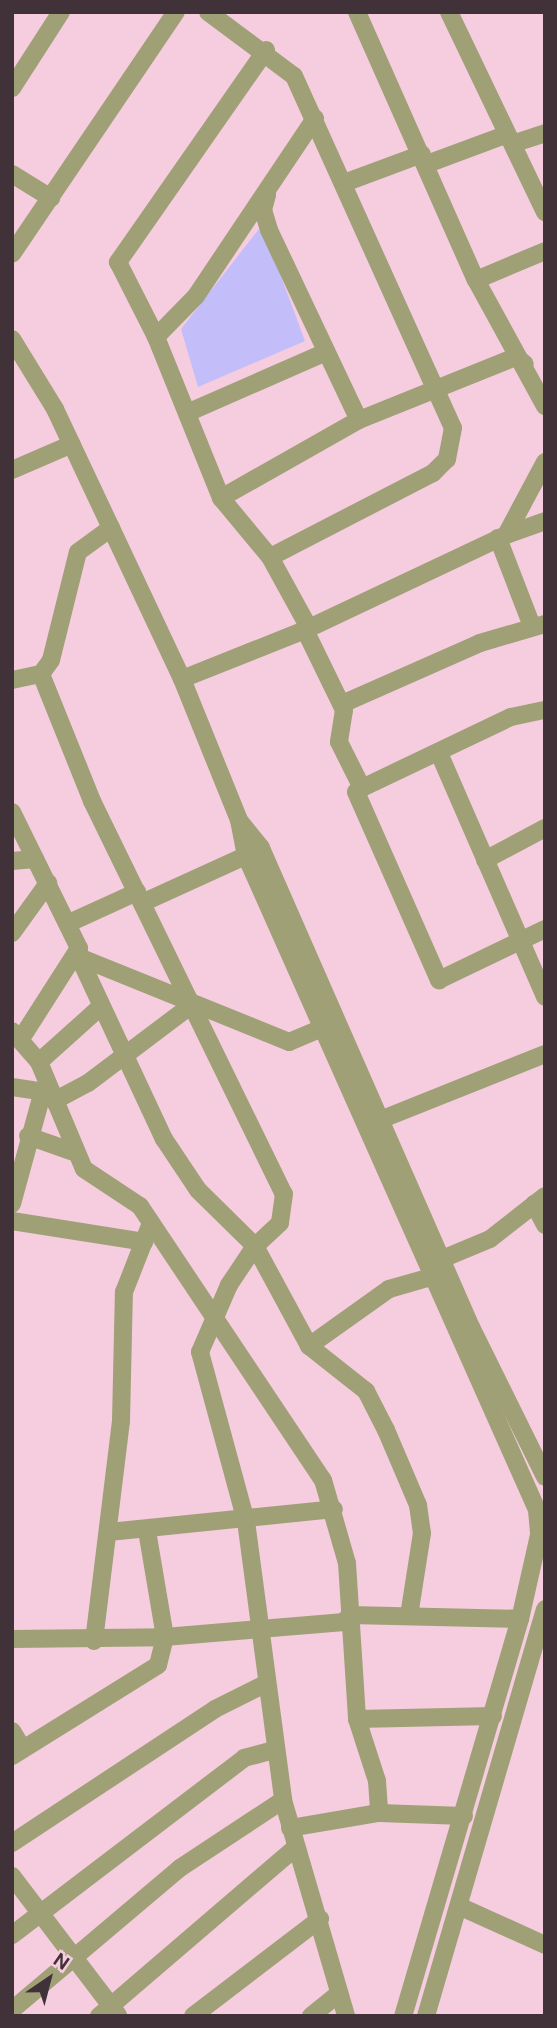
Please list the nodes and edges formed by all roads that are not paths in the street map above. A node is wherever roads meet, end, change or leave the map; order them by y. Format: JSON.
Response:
{"nodes":[{"id":1,"x":61,"y":12,"type":"edge"},
{"id":2,"x":176,"y":12,"type":"edge"},
{"id":3,"x":208,"y":12,"type":"edge"},
{"id":4,"x":357,"y":12,"type":"edge"},
{"id":5,"x":449,"y":12,"type":"edge"},
{"id":6,"x":266,"y":50,"type":"junction"},
{"id":7,"x":12,"y":88,"type":"edge"},
{"id":8,"x":315,"y":118,"type":"junction"},
{"id":9,"x":545,"y":133,"type":"edge"},
{"id":10,"x":505,"y":135,"type":"junction"},
{"id":11,"x":425,"y":159,"type":"junction"},
{"id":12,"x":12,"y":174,"type":"edge"},
{"id":13,"x":271,"y":182,"type":"junction"},
{"id":14,"x":344,"y":183,"type":"junction"},
{"id":15,"x":51,"y":198,"type":"junction"},
{"id":16,"x":545,"y":212,"type":"edge"},
{"id":17,"x":545,"y":251,"type":"edge"},
{"id":18,"x":12,"y":254,"type":"edge"},
{"id":19,"x":476,"y":280,"type":"junction"},
{"id":20,"x":156,"y":337,"type":"junction"},
{"id":21,"x":12,"y":339,"type":"edge"},
{"id":22,"x":326,"y":352,"type":"junction"},
{"id":23,"x":516,"y":357,"type":"junction"},
{"id":24,"x":20,"y":362,"type":"edge"},
{"id":25,"x":545,"y":379,"type":"edge"},
{"id":26,"x":436,"y":388,"type":"junction"},
{"id":27,"x":545,"y":406,"type":"edge"},
{"id":28,"x":187,"y":413,"type":"junction"},
{"id":29,"x":359,"y":421,"type":"junction"},
{"id":30,"x":72,"y":444,"type":"junction"},
{"id":31,"x":545,"y":462,"type":"edge"},
{"id":32,"x":12,"y":470,"type":"edge"},
{"id":33,"x":221,"y":498,"type":"junction"},
{"id":34,"x":545,"y":521,"type":"edge"},
{"id":35,"x":111,"y":528,"type":"junction"},
{"id":36,"x":502,"y":536,"type":"junction"},
{"id":37,"x":270,"y":556,"type":"junction"},
{"id":38,"x":538,"y":625,"type":"edge"},
{"id":39,"x":307,"y":629,"type":"junction"},
{"id":40,"x":41,"y":674,"type":"junction"},
{"id":41,"x":182,"y":679,"type":"junction"},
{"id":42,"x":12,"y":680,"type":"edge"},
{"id":43,"x":342,"y":704,"type":"junction"},
{"id":44,"x":545,"y":710,"type":"edge"},
{"id":45,"x":439,"y":753,"type":"junction"},
{"id":46,"x":362,"y":788,"type":"junction"},
{"id":47,"x":12,"y":812,"type":"edge"},
{"id":48,"x":545,"y":828,"type":"edge"},
{"id":49,"x":254,"y":852,"type":"junction"},
{"id":50,"x":35,"y":859,"type":"junction"},
{"id":51,"x":485,"y":860,"type":"junction"},
{"id":52,"x":12,"y":861,"type":"edge"},
{"id":53,"x":48,"y":883,"type":"junction"},
{"id":54,"x":139,"y":898,"type":"junction"},
{"id":55,"x":69,"y":923,"type":"junction"},
{"id":56,"x":545,"y":929,"type":"edge"},
{"id":57,"x":12,"y":933,"type":"edge"},
{"id":58,"x":520,"y":942,"type":"junction"},
{"id":59,"x":79,"y":957,"type":"junction"},
{"id":60,"x":545,"y":997,"type":"edge"},
{"id":61,"x":189,"y":1007,"type":"junction"},
{"id":62,"x":98,"y":1009,"type":"junction"},
{"id":63,"x":322,"y":1028,"type":"junction"},
{"id":64,"x":23,"y":1046,"type":"edge"},
{"id":65,"x":121,"y":1053,"type":"junction"},
{"id":66,"x":545,"y":1054,"type":"edge"},
{"id":67,"x":12,"y":1087,"type":"edge"},
{"id":68,"x":50,"y":1095,"type":"junction"},
{"id":69,"x":385,"y":1118,"type":"junction"},
{"id":70,"x":28,"y":1136,"type":"junction"},
{"id":71,"x":71,"y":1150,"type":"junction"},
{"id":72,"x":17,"y":1153,"type":"edge"},
{"id":73,"x":539,"y":1200,"type":"edge"},
{"id":74,"x":12,"y":1204,"type":"edge"},
{"id":75,"x":12,"y":1221,"type":"edge"},
{"id":76,"x":151,"y":1223,"type":"junction"},
{"id":77,"x":545,"y":1224,"type":"edge"},
{"id":78,"x":144,"y":1242,"type":"junction"},
{"id":79,"x":254,"y":1246,"type":"junction"},
{"id":80,"x":442,"y":1259,"type":"junction"},
{"id":81,"x":431,"y":1277,"type":"junction"},
{"id":82,"x":214,"y":1312,"type":"junction"},
{"id":83,"x":309,"y":1346,"type":"junction"},
{"id":84,"x":545,"y":1477,"type":"edge"},
{"id":85,"x":334,"y":1509,"type":"junction"},
{"id":86,"x":246,"y":1521,"type":"junction"},
{"id":87,"x":543,"y":1522,"type":"edge"},
{"id":88,"x":147,"y":1531,"type":"junction"},
{"id":89,"x":109,"y":1532,"type":"junction"},
{"id":90,"x":545,"y":1609,"type":"edge"},
{"id":91,"x":350,"y":1615,"type":"junction"},
{"id":92,"x":409,"y":1616,"type":"junction"},
{"id":93,"x":520,"y":1619,"type":"junction"},
{"id":94,"x":256,"y":1627,"type":"junction"},
{"id":95,"x":165,"y":1637,"type":"junction"},
{"id":96,"x":12,"y":1639,"type":"edge"},
{"id":97,"x":94,"y":1641,"type":"junction"},
{"id":98,"x":265,"y":1684,"type":"junction"},
{"id":99,"x":493,"y":1716,"type":"junction"},
{"id":100,"x":357,"y":1719,"type":"junction"},
{"id":101,"x":12,"y":1731,"type":"edge"},
{"id":102,"x":274,"y":1750,"type":"junction"},
{"id":103,"x":18,"y":1753,"type":"edge"},
{"id":104,"x":282,"y":1800,"type":"junction"},
{"id":105,"x":379,"y":1813,"type":"junction"},
{"id":106,"x":464,"y":1816,"type":"junction"},
{"id":107,"x":290,"y":1828,"type":"junction"},
{"id":108,"x":12,"y":1843,"type":"edge"},
{"id":109,"x":296,"y":1847,"type":"junction"},
{"id":110,"x":12,"y":1876,"type":"edge"},
{"id":111,"x":461,"y":1907,"type":"junction"},
{"id":112,"x":39,"y":1918,"type":"junction"},
{"id":113,"x":320,"y":1919,"type":"junction"},
{"id":114,"x":12,"y":1935,"type":"edge"},
{"id":115,"x":545,"y":1945,"type":"edge"},
{"id":116,"x":73,"y":1958,"type":"junction"},
{"id":117,"x":338,"y":1994,"type":"junction"},
{"id":118,"x":12,"y":2010,"type":"edge"},
{"id":119,"x":109,"y":2013,"type":"edge"},
{"id":120,"x":193,"y":2016,"type":"edge"},
{"id":121,"x":311,"y":2016,"type":"edge"},
{"id":122,"x":346,"y":2016,"type":"edge"},
{"id":123,"x":403,"y":2016,"type":"edge"},
{"id":124,"x":426,"y":2016,"type":"edge"}],
"edges":[{"from":1,"to":7,"type":"street"},
{"from":2,"to":15,"type":"street"},
{"from":3,"to":6,"type":"street"},
{"from":4,"to":11,"type":"street"},
{"from":5,"to":10,"type":"street"},
{"from":6,"to":8,"type":"street"},
{"from":6,"to":20,"type":"street"},
{"from":8,"to":13,"type":"street"},
{"from":8,"to":14,"type":"street"},
{"from":9,"to":10,"type":"street"},
{"from":10,"to":11,"type":"street"},
{"from":10,"to":16,"type":"street"},
{"from":11,"to":14,"type":"street"},
{"from":11,"to":19,"type":"street"},
{"from":12,"to":15,"type":"street"},
{"from":13,"to":20,"type":"street"},
{"from":13,"to":22,"type":"street"},
{"from":14,"to":26,"type":"street"},
{"from":15,"to":18,"type":"street"},
{"from":17,"to":19,"type":"street"},
{"from":19,"to":23,"type":"street"},
{"from":20,"to":28,"type":"street"},
{"from":21,"to":24,"type":"street"},
{"from":22,"to":28,"type":"street"},
{"from":22,"to":29,"type":"street"},
{"from":23,"to":25,"type":"street"},
{"from":23,"to":26,"type":"street"},
{"from":23,"to":27,"type":"street"},
{"from":24,"to":30,"type":"street"},
{"from":26,"to":29,"type":"street"},
{"from":26,"to":37,"type":"street"},
{"from":28,"to":33,"type":"street"},
{"from":29,"to":33,"type":"street"},
{"from":30,"to":32,"type":"street"},
{"from":30,"to":35,"type":"street"},
{"from":31,"to":36,"type":"street"},
{"from":33,"to":37,"type":"street"},
{"from":34,"to":36,"type":"street"},
{"from":35,"to":40,"type":"street"},
{"from":35,"to":41,"type":"street"},
{"from":36,"to":38,"type":"street"},
{"from":36,"to":39,"type":"street"},
{"from":37,"to":39,"type":"street"},
{"from":38,"to":43,"type":"street"},
{"from":39,"to":41,"type":"street"},
{"from":39,"to":43,"type":"street"},
{"from":40,"to":42,"type":"street"},
{"from":40,"to":54,"type":"street"},
{"from":41,"to":49,"type":"street"},
{"from":43,"to":46,"type":"street"},
{"from":44,"to":45,"type":"street"},
{"from":45,"to":46,"type":"street"},
{"from":45,"to":51,"type":"street"},
{"from":46,"to":58,"type":"street"},
{"from":47,"to":50,"type":"street"},
{"from":48,"to":51,"type":"street"},
{"from":49,"to":54,"type":"street"},
{"from":49,"to":63,"type":"street"},
{"from":49,"to":69,"type":"street"},
{"from":50,"to":52,"type":"street"},
{"from":50,"to":53,"type":"street"},
{"from":51,"to":58,"type":"street"},
{"from":53,"to":55,"type":"street"},
{"from":53,"to":57,"type":"street"},
{"from":54,"to":55,"type":"street"},
{"from":54,"to":61,"type":"street"},
{"from":55,"to":59,"type":"street"},
{"from":56,"to":58,"type":"street"},
{"from":58,"to":60,"type":"street"},
{"from":59,"to":61,"type":"street"},
{"from":59,"to":62,"type":"street"},
{"from":59,"to":64,"type":"street"},
{"from":61,"to":63,"type":"street"},
{"from":61,"to":65,"type":"street"},
{"from":61,"to":79,"type":"street"},
{"from":62,"to":64,"type":"street"},
{"from":62,"to":65,"type":"street"},
{"from":63,"to":81,"type":"street"},
{"from":64,"to":68,"type":"street"},
{"from":65,"to":68,"type":"street"},
{"from":65,"to":79,"type":"street"},
{"from":66,"to":69,"type":"street"},
{"from":67,"to":68,"type":"street"},
{"from":68,"to":70,"type":"street"},
{"from":68,"to":71,"type":"street"},
{"from":69,"to":80,"type":"street"},
{"from":70,"to":71,"type":"street"},
{"from":70,"to":72,"type":"street"},
{"from":71,"to":76,"type":"street"},
{"from":72,"to":74,"type":"street"},
{"from":73,"to":77,"type":"street"},
{"from":73,"to":80,"type":"street"},
{"from":75,"to":78,"type":"street"},
{"from":76,"to":78,"type":"street"},
{"from":76,"to":82,"type":"street"},
{"from":78,"to":89,"type":"street"},
{"from":79,"to":82,"type":"street"},
{"from":79,"to":83,"type":"street"},
{"from":80,"to":84,"type":"street"},
{"from":81,"to":83,"type":"street"},
{"from":81,"to":87,"type":"street"},
{"from":82,"to":85,"type":"street"},
{"from":82,"to":86,"type":"street"},
{"from":83,"to":92,"type":"street"},
{"from":85,"to":86,"type":"street"},
{"from":85,"to":91,"type":"street"},
{"from":86,"to":88,"type":"street"},
{"from":86,"to":94,"type":"street"},
{"from":87,"to":93,"type":"street"},
{"from":88,"to":89,"type":"street"},
{"from":88,"to":95,"type":"street"},
{"from":89,"to":97,"type":"street"},
{"from":90,"to":111,"type":"street"},
{"from":91,"to":92,"type":"street"},
{"from":91,"to":94,"type":"street"},
{"from":91,"to":100,"type":"street"},
{"from":92,"to":93,"type":"street"},
{"from":93,"to":99,"type":"street"},
{"from":94,"to":95,"type":"street"},
{"from":94,"to":98,"type":"street"},
{"from":95,"to":97,"type":"street"},
{"from":95,"to":103,"type":"street"},
{"from":96,"to":97,"type":"street"},
{"from":98,"to":102,"type":"street"},
{"from":98,"to":108,"type":"street"},
{"from":99,"to":100,"type":"street"},
{"from":99,"to":106,"type":"street"},
{"from":100,"to":105,"type":"street"},
{"from":101,"to":103,"type":"street"},
{"from":102,"to":104,"type":"street"},
{"from":102,"to":112,"type":"street"},
{"from":104,"to":107,"type":"street"},
{"from":104,"to":116,"type":"street"},
{"from":105,"to":106,"type":"street"},
{"from":105,"to":107,"type":"street"},
{"from":106,"to":123,"type":"street"},
{"from":107,"to":109,"type":"street"},
{"from":109,"to":113,"type":"street"},
{"from":109,"to":119,"type":"street"},
{"from":110,"to":112,"type":"street"},
{"from":111,"to":115,"type":"street"},
{"from":111,"to":124,"type":"street"},
{"from":112,"to":114,"type":"street"},
{"from":112,"to":116,"type":"street"},
{"from":113,"to":117,"type":"street"},
{"from":113,"to":120,"type":"street"},
{"from":116,"to":118,"type":"street"},
{"from":116,"to":119,"type":"street"},
{"from":117,"to":121,"type":"street"},
{"from":117,"to":122,"type":"street"}]}
